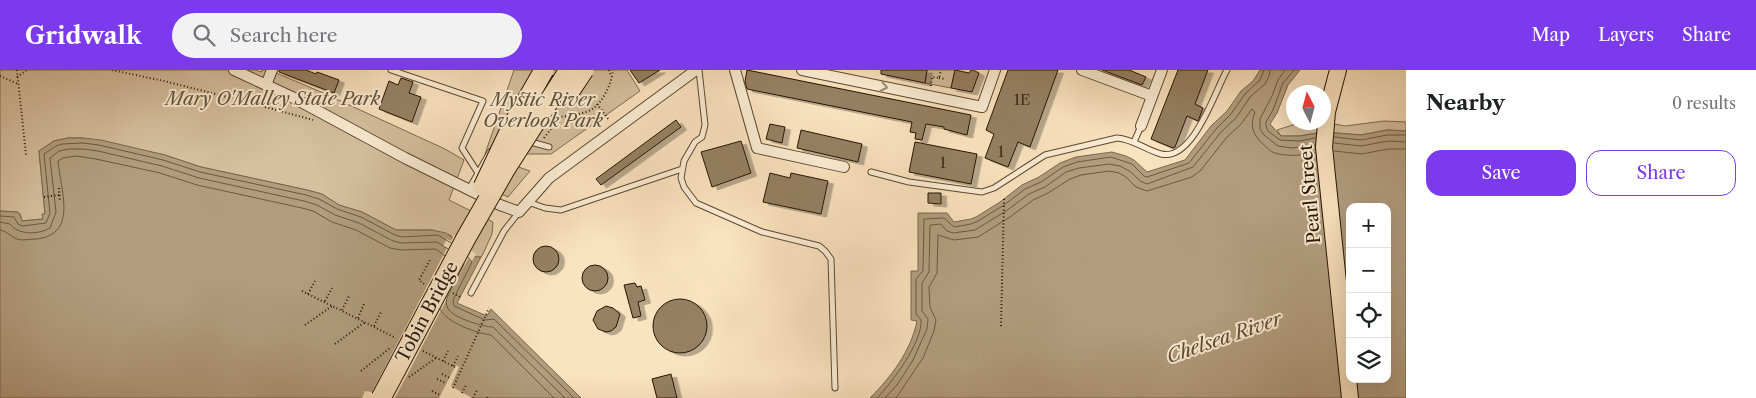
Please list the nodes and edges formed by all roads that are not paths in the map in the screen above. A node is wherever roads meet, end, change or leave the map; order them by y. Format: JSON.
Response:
{"nodes":[{"id":1,"x":234,"y":70,"type":"edge"},
{"id":2,"x":272,"y":70,"type":"edge"},
{"id":3,"x":391,"y":70,"type":"edge"},
{"id":4,"x":544,"y":70,"type":"edge"},
{"id":5,"x":569,"y":70,"type":"edge"},
{"id":6,"x":584,"y":70,"type":"edge"},
{"id":7,"x":697,"y":70,"type":"edge"},
{"id":8,"x":735,"y":70,"type":"edge"},
{"id":9,"x":802,"y":70,"type":"edge"},
{"id":10,"x":993,"y":70,"type":"edge"},
{"id":11,"x":1082,"y":70,"type":"edge"},
{"id":12,"x":1162,"y":70,"type":"edge"},
{"id":13,"x":1227,"y":70,"type":"edge"},
{"id":14,"x":1338,"y":70,"type":"edge"},
{"id":15,"x":266,"y":84,"type":"junction"},
{"id":16,"x":1152,"y":96,"type":"junction"},
{"id":17,"x":1141,"y":126,"type":"joint"},
{"id":18,"x":1134,"y":142,"type":"junction"},
{"id":19,"x":549,"y":147,"type":"dead end"},
{"id":20,"x":844,"y":167,"type":"dead end"},
{"id":21,"x":682,"y":169,"type":"junction"},
{"id":22,"x":871,"y":172,"type":"dead end"},
{"id":23,"x":478,"y":173,"type":"junction"},
{"id":24,"x":469,"y":189,"type":"junction"},
{"id":25,"x":528,"y":202,"type":"junction"},
{"id":26,"x":519,"y":212,"type":"junction"},
{"id":27,"x":469,"y":232,"type":"junction"},
{"id":28,"x":471,"y":293,"type":"dead end"},
{"id":29,"x":835,"y":388,"type":"dead end"},
{"id":30,"x":382,"y":398,"type":"edge"},
{"id":31,"x":1350,"y":398,"type":"edge"}],
"edges":[{"from":1,"to":15,"type":"street"},
{"from":2,"to":15,"type":"street"},
{"from":3,"to":23,"type":"lane"},
{"from":4,"to":27,"type":"highway","bridge":true},
{"from":5,"to":27,"type":"highway","bridge":true},
{"from":6,"to":27,"type":"highway","bridge":true},
{"from":7,"to":21,"type":"lane"},
{"from":7,"to":25,"type":"street"},
{"from":8,"to":20,"type":"street"},
{"from":9,"to":10,"type":"street","one_way":true},
{"from":11,"to":16,"type":"street"},
{"from":12,"to":16,"type":"street"},
{"from":13,"to":18,"type":"lane"},
{"from":14,"to":31,"type":"main road","name":"Pearl Street"},
{"from":15,"to":24,"type":"street"},
{"from":16,"to":17,"type":"street"},
{"from":17,"to":18,"type":"lane"},
{"from":18,"to":22,"type":"lane"},
{"from":19,"to":23,"type":"lane"},
{"from":21,"to":25,"type":"lane"},
{"from":21,"to":29,"type":"lane"},
{"from":23,"to":24,"type":"lane"},
{"from":24,"to":26,"type":"street"},
{"from":25,"to":26,"type":"street"},
{"from":26,"to":28,"type":"lane"},
{"from":27,"to":30,"type":"highway","name":"Tobin Bridge","bridge":true}]}
